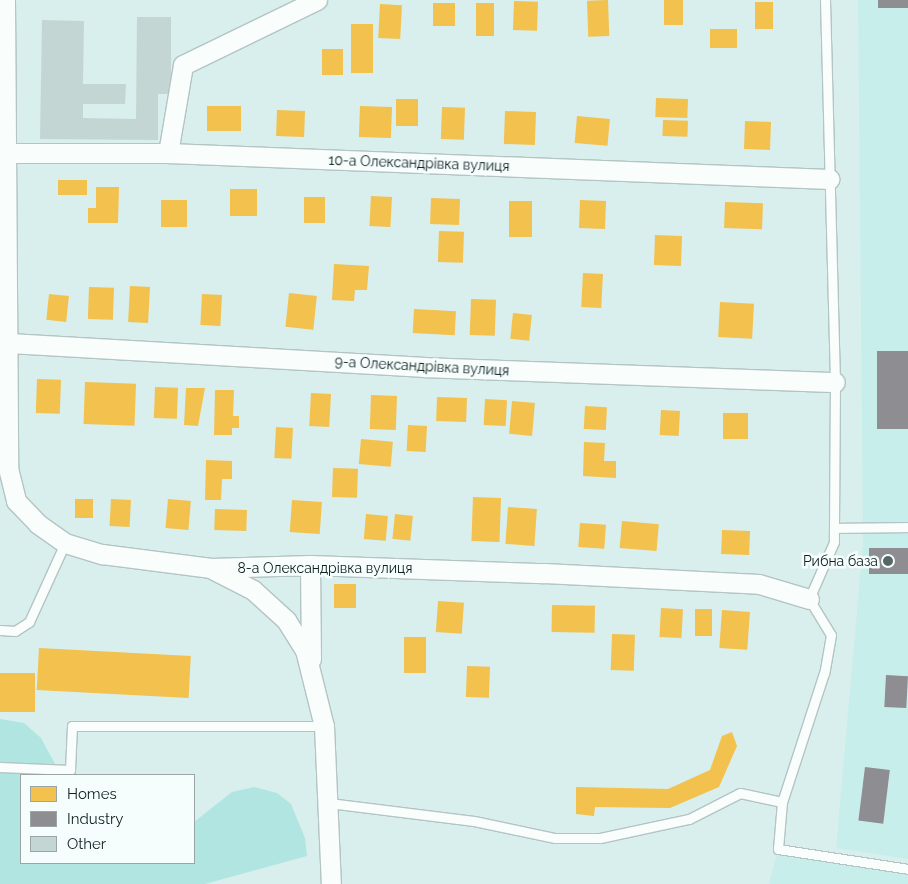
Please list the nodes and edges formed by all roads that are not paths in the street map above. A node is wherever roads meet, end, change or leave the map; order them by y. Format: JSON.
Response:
{"nodes":[{"id":1,"x":317,"y":0,"type":"edge"},
{"id":2,"x":825,"y":0,"type":"edge"},
{"id":3,"x":4,"y":9,"type":"edge"},
{"id":4,"x":8,"y":153,"type":"junction"},
{"id":5,"x":168,"y":153,"type":"junction"},
{"id":6,"x":829,"y":179,"type":"junction"},
{"id":7,"x":10,"y":342,"type":"junction"},
{"id":8,"x":835,"y":382,"type":"junction"},
{"id":9,"x":908,"y":527,"type":"edge"},
{"id":10,"x":834,"y":528,"type":"junction"},
{"id":11,"x":65,"y":543,"type":"junction"},
{"id":12,"x":310,"y":566,"type":"junction"},
{"id":13,"x":211,"y":568,"type":"junction"},
{"id":14,"x":809,"y":599,"type":"junction"},
{"id":15,"x":0,"y":630,"type":"edge"},
{"id":16,"x":311,"y":676,"type":"junction"},
{"id":17,"x":324,"y":726,"type":"junction"},
{"id":18,"x":0,"y":767,"type":"edge"},
{"id":19,"x":782,"y":802,"type":"junction"},
{"id":20,"x":329,"y":803,"type":"junction"},
{"id":21,"x":908,"y":869,"type":"edge"},
{"id":22,"x":331,"y":884,"type":"edge"}],
"edges":[{"from":1,"to":5,"type":"street"},
{"from":2,"to":6,"type":"lane"},
{"from":3,"to":4,"type":"street","name":"8-а Олександрівка вулиця"},
{"from":4,"to":5,"type":"street","name":"10-а Олександрівка вулиця"},
{"from":4,"to":7,"type":"street","name":"8-а Олександрівка вулиця"},
{"from":5,"to":6,"type":"street","name":"10-а Олександрівка вулиця"},
{"from":6,"to":8,"type":"lane"},
{"from":7,"to":8,"type":"street","name":"9-а Олександрівка вулиця"},
{"from":7,"to":11,"type":"street","name":"8-а Олександрівка вулиця"},
{"from":8,"to":10,"type":"lane"},
{"from":9,"to":10,"type":"lane"},
{"from":10,"to":14,"type":"lane"},
{"from":11,"to":13,"type":"street","name":"8-а Олександрівка вулиця"},
{"from":11,"to":15,"type":"lane"},
{"from":12,"to":13,"type":"street","name":"8-а Олександрівка вулиця"},
{"from":12,"to":14,"type":"street","name":"8-а Олександрівка вулиця"},
{"from":12,"to":16,"type":"street"},
{"from":13,"to":16,"type":"street"},
{"from":14,"to":19,"type":"lane"},
{"from":16,"to":17,"type":"street"},
{"from":17,"to":18,"type":"lane"},
{"from":17,"to":20,"type":"street"},
{"from":19,"to":20,"type":"lane"},
{"from":19,"to":21,"type":"lane"},
{"from":20,"to":22,"type":"street"}]}
